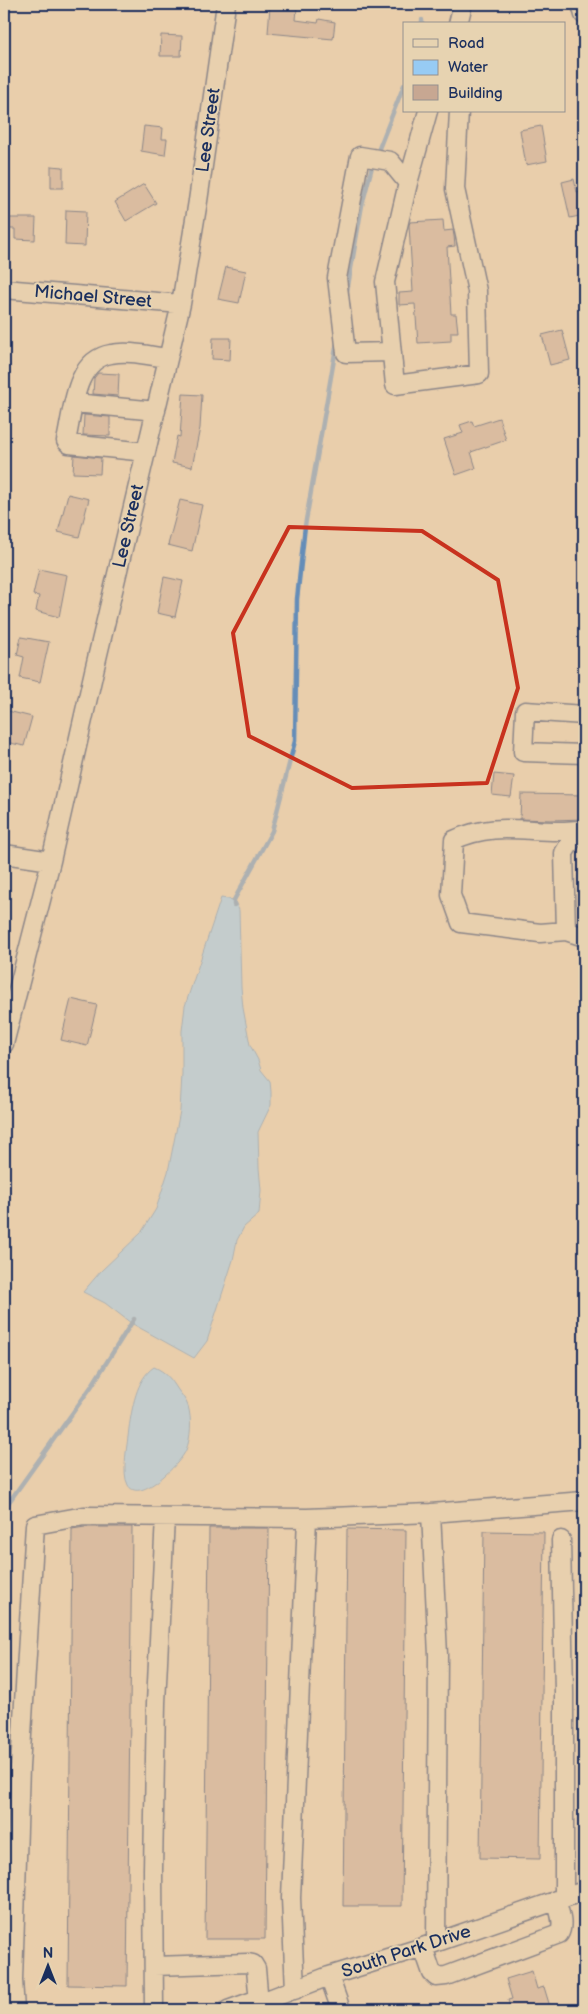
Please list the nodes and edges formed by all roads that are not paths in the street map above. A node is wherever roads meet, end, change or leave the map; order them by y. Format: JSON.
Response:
{"nodes":[{"id":1,"x":226,"y":4,"type":"edge"},
{"id":2,"x":581,"y":4,"type":"edge"},
{"id":3,"x":584,"y":15,"type":"edge"},
{"id":4,"x":428,"y":112,"type":"edge"},
{"id":5,"x":459,"y":112,"type":"edge"},
{"id":6,"x":408,"y":183,"type":"junction"},
{"id":7,"x":4,"y":289,"type":"edge"},
{"id":8,"x":181,"y":304,"type":"junction"},
{"id":9,"x":392,"y":352,"type":"junction"},
{"id":10,"x":168,"y":358,"type":"junction"},
{"id":11,"x":75,"y":403,"type":"junction"},
{"id":12,"x":156,"y":411,"type":"junction"},
{"id":13,"x":146,"y":452,"type":"junction"},
{"id":14,"x":584,"y":715,"type":"edge"},
{"id":15,"x":584,"y":754,"type":"edge"},
{"id":16,"x":581,"y":830,"type":"edge"},
{"id":17,"x":4,"y":854,"type":"edge"},
{"id":18,"x":50,"y":861,"type":"junction"},
{"id":19,"x":566,"y":931,"type":"junction"},
{"id":20,"x":584,"y":937,"type":"edge"},
{"id":21,"x":4,"y":1044,"type":"edge"},
{"id":22,"x":584,"y":1501,"type":"edge"},
{"id":23,"x":431,"y":1513,"type":"junction"},
{"id":24,"x":165,"y":1517,"type":"junction"},
{"id":25,"x":307,"y":1518,"type":"junction"},
{"id":26,"x":561,"y":1540,"type":"dead end"},
{"id":27,"x":584,"y":1891,"type":"edge"},
{"id":28,"x":560,"y":1899,"type":"junction"},
{"id":29,"x":430,"y":1944,"type":"junction"},
{"id":30,"x":8,"y":1956,"type":"edge"},
{"id":31,"x":154,"y":1966,"type":"junction"},
{"id":32,"x":329,"y":1976,"type":"junction"},
{"id":33,"x":294,"y":1990,"type":"junction"},
{"id":34,"x":256,"y":2005,"type":"edge"},
{"id":35,"x":15,"y":2010,"type":"edge"},
{"id":36,"x":154,"y":2010,"type":"edge"},
{"id":37,"x":228,"y":2010,"type":"edge"},
{"id":38,"x":341,"y":2010,"type":"edge"}],
"edges":[{"from":1,"to":8,"type":"street","name":"Lee Street"},
{"from":2,"to":3,"type":"street"},
{"from":4,"to":6,"type":"street"},
{"from":5,"to":9,"type":"street"},
{"from":6,"to":9,"type":"street"},
{"from":6,"to":9,"type":"street"},
{"from":7,"to":8,"type":"street","name":"Michael Street"},
{"from":8,"to":10,"type":"street","name":"Lee Street"},
{"from":10,"to":11,"type":"street"},
{"from":10,"to":12,"type":"street","name":"Lee Street"},
{"from":11,"to":12,"type":"street"},
{"from":11,"to":13,"type":"street"},
{"from":12,"to":13,"type":"street","name":"Lee Street"},
{"from":13,"to":18,"type":"street","name":"Lee Street"},
{"from":14,"to":15,"type":"street"},
{"from":16,"to":19,"type":"street"},
{"from":16,"to":19,"type":"street"},
{"from":17,"to":18,"type":"street"},
{"from":18,"to":21,"type":"street","name":"Lee Street"},
{"from":19,"to":20,"type":"street"},
{"from":22,"to":23,"type":"street"},
{"from":23,"to":25,"type":"street"},
{"from":23,"to":29,"type":"street"},
{"from":24,"to":25,"type":"street"},
{"from":24,"to":30,"type":"street"},
{"from":24,"to":31,"type":"street"},
{"from":25,"to":33,"type":"street"},
{"from":26,"to":28,"type":"street"},
{"from":27,"to":28,"type":"street","name":"South Park Drive"},
{"from":28,"to":29,"type":"street","name":"South Park Drive"},
{"from":28,"to":29,"type":"street"},
{"from":29,"to":32,"type":"street","name":"South Park Drive"},
{"from":30,"to":35,"type":"street"},
{"from":31,"to":34,"type":"street"},
{"from":31,"to":36,"type":"street"},
{"from":32,"to":33,"type":"street","name":"South Park Drive"},
{"from":32,"to":38,"type":"street"},
{"from":33,"to":34,"type":"street","name":"South Park Drive"},
{"from":34,"to":37,"type":"street","name":"South Park Drive"}]}
